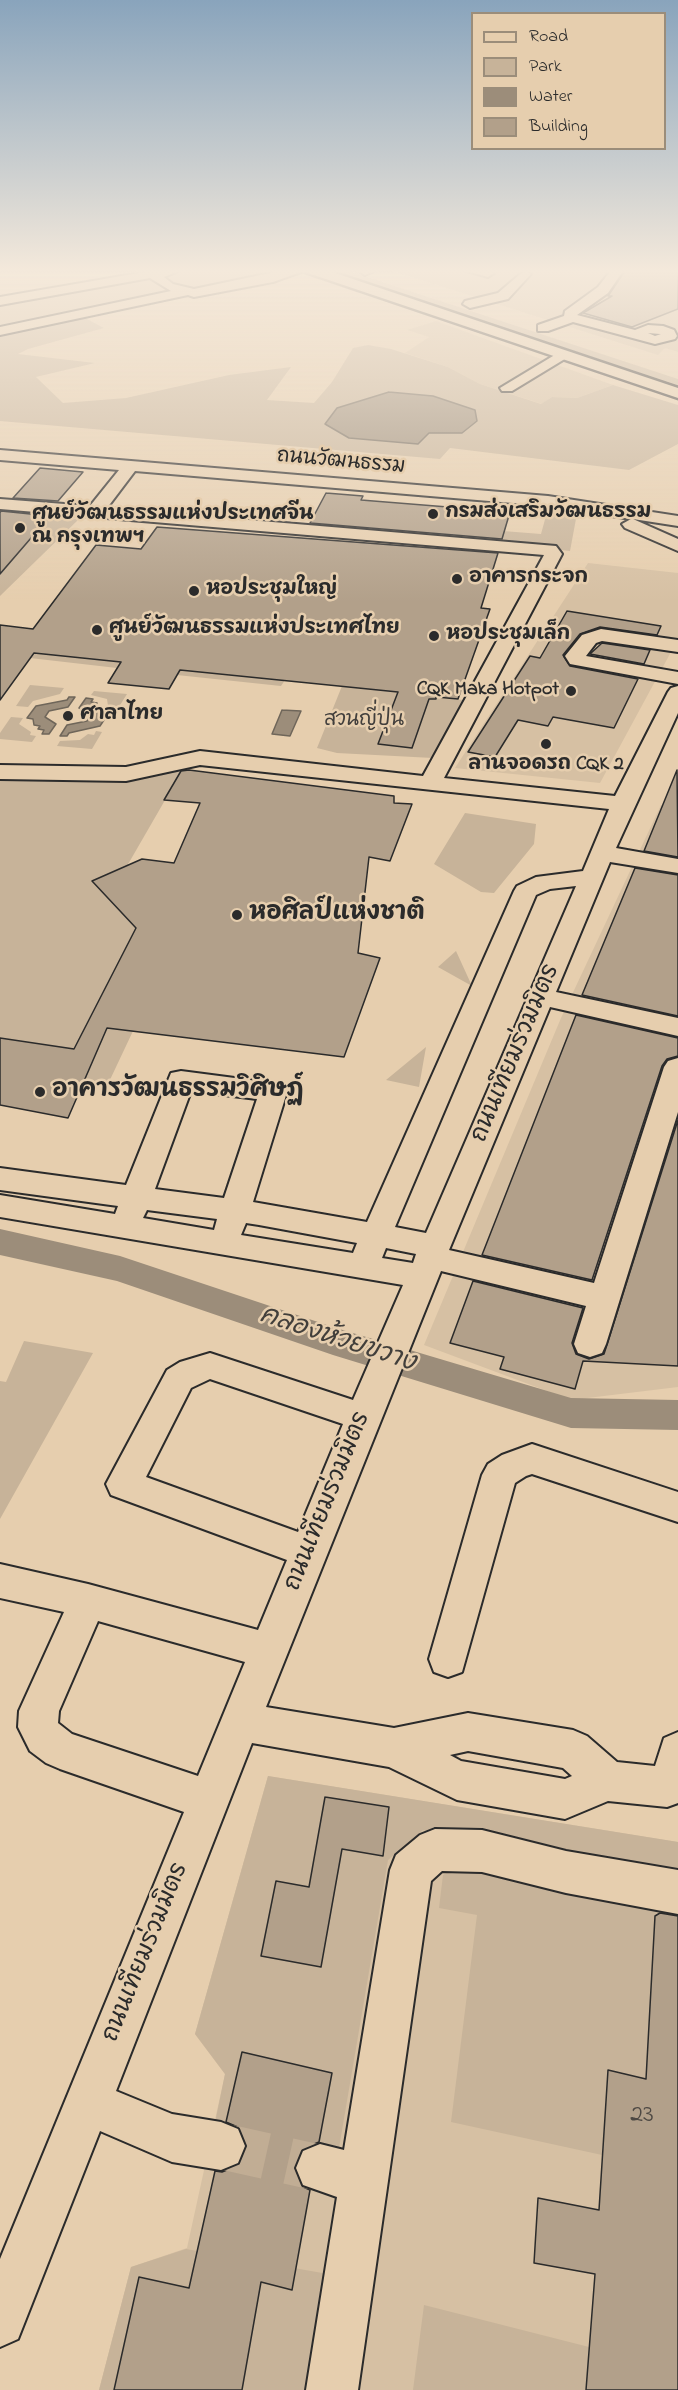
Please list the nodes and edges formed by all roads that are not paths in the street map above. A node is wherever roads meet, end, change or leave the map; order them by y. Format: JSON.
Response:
{"nodes":[{"id":1,"x":521,"y":380,"type":"edge"},
{"id":2,"x":638,"y":380,"type":"edge"},
{"id":3,"x":507,"y":388,"type":"dead end"},
{"id":4,"x":678,"y":393,"type":"edge"},
{"id":5,"x":0,"y":455,"type":"edge"},
{"id":6,"x":131,"y":466,"type":"junction"},
{"id":7,"x":307,"y":481,"type":"junction"},
{"id":8,"x":326,"y":483,"type":"junction"},
{"id":9,"x":0,"y":504,"type":"edge"},
{"id":10,"x":590,"y":506,"type":"junction"},
{"id":11,"x":95,"y":512,"type":"junction"},
{"id":12,"x":678,"y":521,"type":"edge"},
{"id":13,"x":283,"y":527,"type":"junction"},
{"id":14,"x":303,"y":529,"type":"junction"},
{"id":15,"x":678,"y":546,"type":"edge"},
{"id":16,"x":678,"y":646,"type":"edge"},
{"id":17,"x":678,"y":678,"type":"edge"},
{"id":18,"x":678,"y":692,"type":"edge"},
{"id":19,"x":0,"y":772,"type":"edge"},
{"id":20,"x":431,"y":782,"type":"junction"},
{"id":21,"x":623,"y":804,"type":"junction"},
{"id":22,"x":597,"y":865,"type":"junction"},
{"id":23,"x":678,"y":866,"type":"edge"},
{"id":24,"x":541,"y":997,"type":"junction"},
{"id":25,"x":678,"y":1027,"type":"edge"},
{"id":26,"x":678,"y":1067,"type":"edge"},
{"id":27,"x":0,"y":1179,"type":"edge"},
{"id":28,"x":137,"y":1197,"type":"junction"},
{"id":29,"x":0,"y":1206,"type":"edge"},
{"id":30,"x":235,"y":1211,"type":"junction"},
{"id":31,"x":126,"y":1226,"type":"junction"},
{"id":32,"x":376,"y":1235,"type":"junction"},
{"id":33,"x":224,"y":1242,"type":"junction"},
{"id":34,"x":429,"y":1260,"type":"junction"},
{"id":35,"x":363,"y":1266,"type":"junction"},
{"id":36,"x":605,"y":1298,"type":"junction"},
{"id":37,"x":590,"y":1344,"type":"dead end"},
{"id":38,"x":369,"y":1400,"type":"junction"},
{"id":39,"x":678,"y":1508,"type":"edge"},
{"id":40,"x":308,"y":1552,"type":"junction"},
{"id":41,"x":0,"y":1581,"type":"edge"},
{"id":42,"x":88,"y":1601,"type":"junction"},
{"id":43,"x":269,"y":1651,"type":"junction"},
{"id":44,"x":448,"y":1659,"type":"dead end"},
{"id":45,"x":240,"y":1722,"type":"junction"},
{"id":46,"x":678,"y":1752,"type":"edge"},
{"id":47,"x":208,"y":1800,"type":"junction"},
{"id":48,"x":678,"y":1892,"type":"edge"},
{"id":49,"x":87,"y":2102,"type":"junction"},
{"id":50,"x":221,"y":2146,"type":"tunnel mouth"},
{"id":51,"x":0,"y":2321,"type":"edge"},
{"id":52,"x":332,"y":2390,"type":"edge"}],
"edges":[{"from":1,"to":3,"type":"street"},
{"from":2,"to":4,"type":"main road"},
{"from":5,"to":6,"type":"street","name":"ถนนวัฒนธรรม"},
{"from":6,"to":7,"type":"street","name":"ถนนวัฒนธรรม"},
{"from":6,"to":11,"type":"street"},
{"from":7,"to":8,"type":"street","name":"ถนนวัฒนธรรม"},
{"from":7,"to":13,"type":"street"},
{"from":8,"to":10,"type":"street","name":"ถนนวัฒนธรรม"},
{"from":8,"to":14,"type":"street"},
{"from":9,"to":11,"type":"street"},
{"from":10,"to":12,"type":"street","name":"ถนนวัฒนธรรม"},
{"from":10,"to":15,"type":"street"},
{"from":11,"to":13,"type":"street"},
{"from":13,"to":14,"type":"street"},
{"from":14,"to":20,"type":"street"},
{"from":16,"to":17,"type":"street"},
{"from":18,"to":21,"type":"street","name":"ถนนเทียมร่วมมิตร"},
{"from":19,"to":20,"type":"street"},
{"from":20,"to":21,"type":"street"},
{"from":21,"to":22,"type":"street","name":"ถนนเทียมร่วมมิตร"},
{"from":22,"to":23,"type":"street"},
{"from":22,"to":24,"type":"street","name":"ถนนเทียมร่วมมิตร"},
{"from":22,"to":32,"type":"street"},
{"from":24,"to":25,"type":"street"},
{"from":24,"to":34,"type":"street","name":"ถนนเทียมร่วมมิตร"},
{"from":26,"to":36,"type":"street"},
{"from":27,"to":28,"type":"street"},
{"from":28,"to":30,"type":"street"},
{"from":28,"to":30,"type":"street"},
{"from":28,"to":31,"type":"street"},
{"from":29,"to":31,"type":"street"},
{"from":30,"to":32,"type":"street"},
{"from":30,"to":33,"type":"street"},
{"from":31,"to":33,"type":"street"},
{"from":32,"to":34,"type":"street"},
{"from":32,"to":35,"type":"street"},
{"from":33,"to":35,"type":"street"},
{"from":34,"to":35,"type":"street"},
{"from":34,"to":36,"type":"street"},
{"from":34,"to":38,"type":"street","name":"ถนนเทียมร่วมมิตร"},
{"from":36,"to":37,"type":"street"},
{"from":38,"to":40,"type":"street","name":"ถนนเทียมร่วมมิตร"},
{"from":38,"to":40,"type":"street"},
{"from":39,"to":44,"type":"street"},
{"from":40,"to":43,"type":"street","name":"ถนนเทียมร่วมมิตร"},
{"from":41,"to":42,"type":"street"},
{"from":42,"to":43,"type":"street"},
{"from":42,"to":47,"type":"street"},
{"from":43,"to":45,"type":"street","name":"ถนนเทียมร่วมมิตร"},
{"from":45,"to":46,"type":"street"},
{"from":45,"to":47,"type":"street","name":"ถนนเทียมร่วมมิตร"},
{"from":47,"to":49,"type":"street","name":"ถนนเทียมร่วมมิตร"},
{"from":48,"to":52,"type":"street"},
{"from":49,"to":50,"type":"street"},
{"from":49,"to":51,"type":"street","name":"ถนนเทียมร่วมมิตร"}]}
